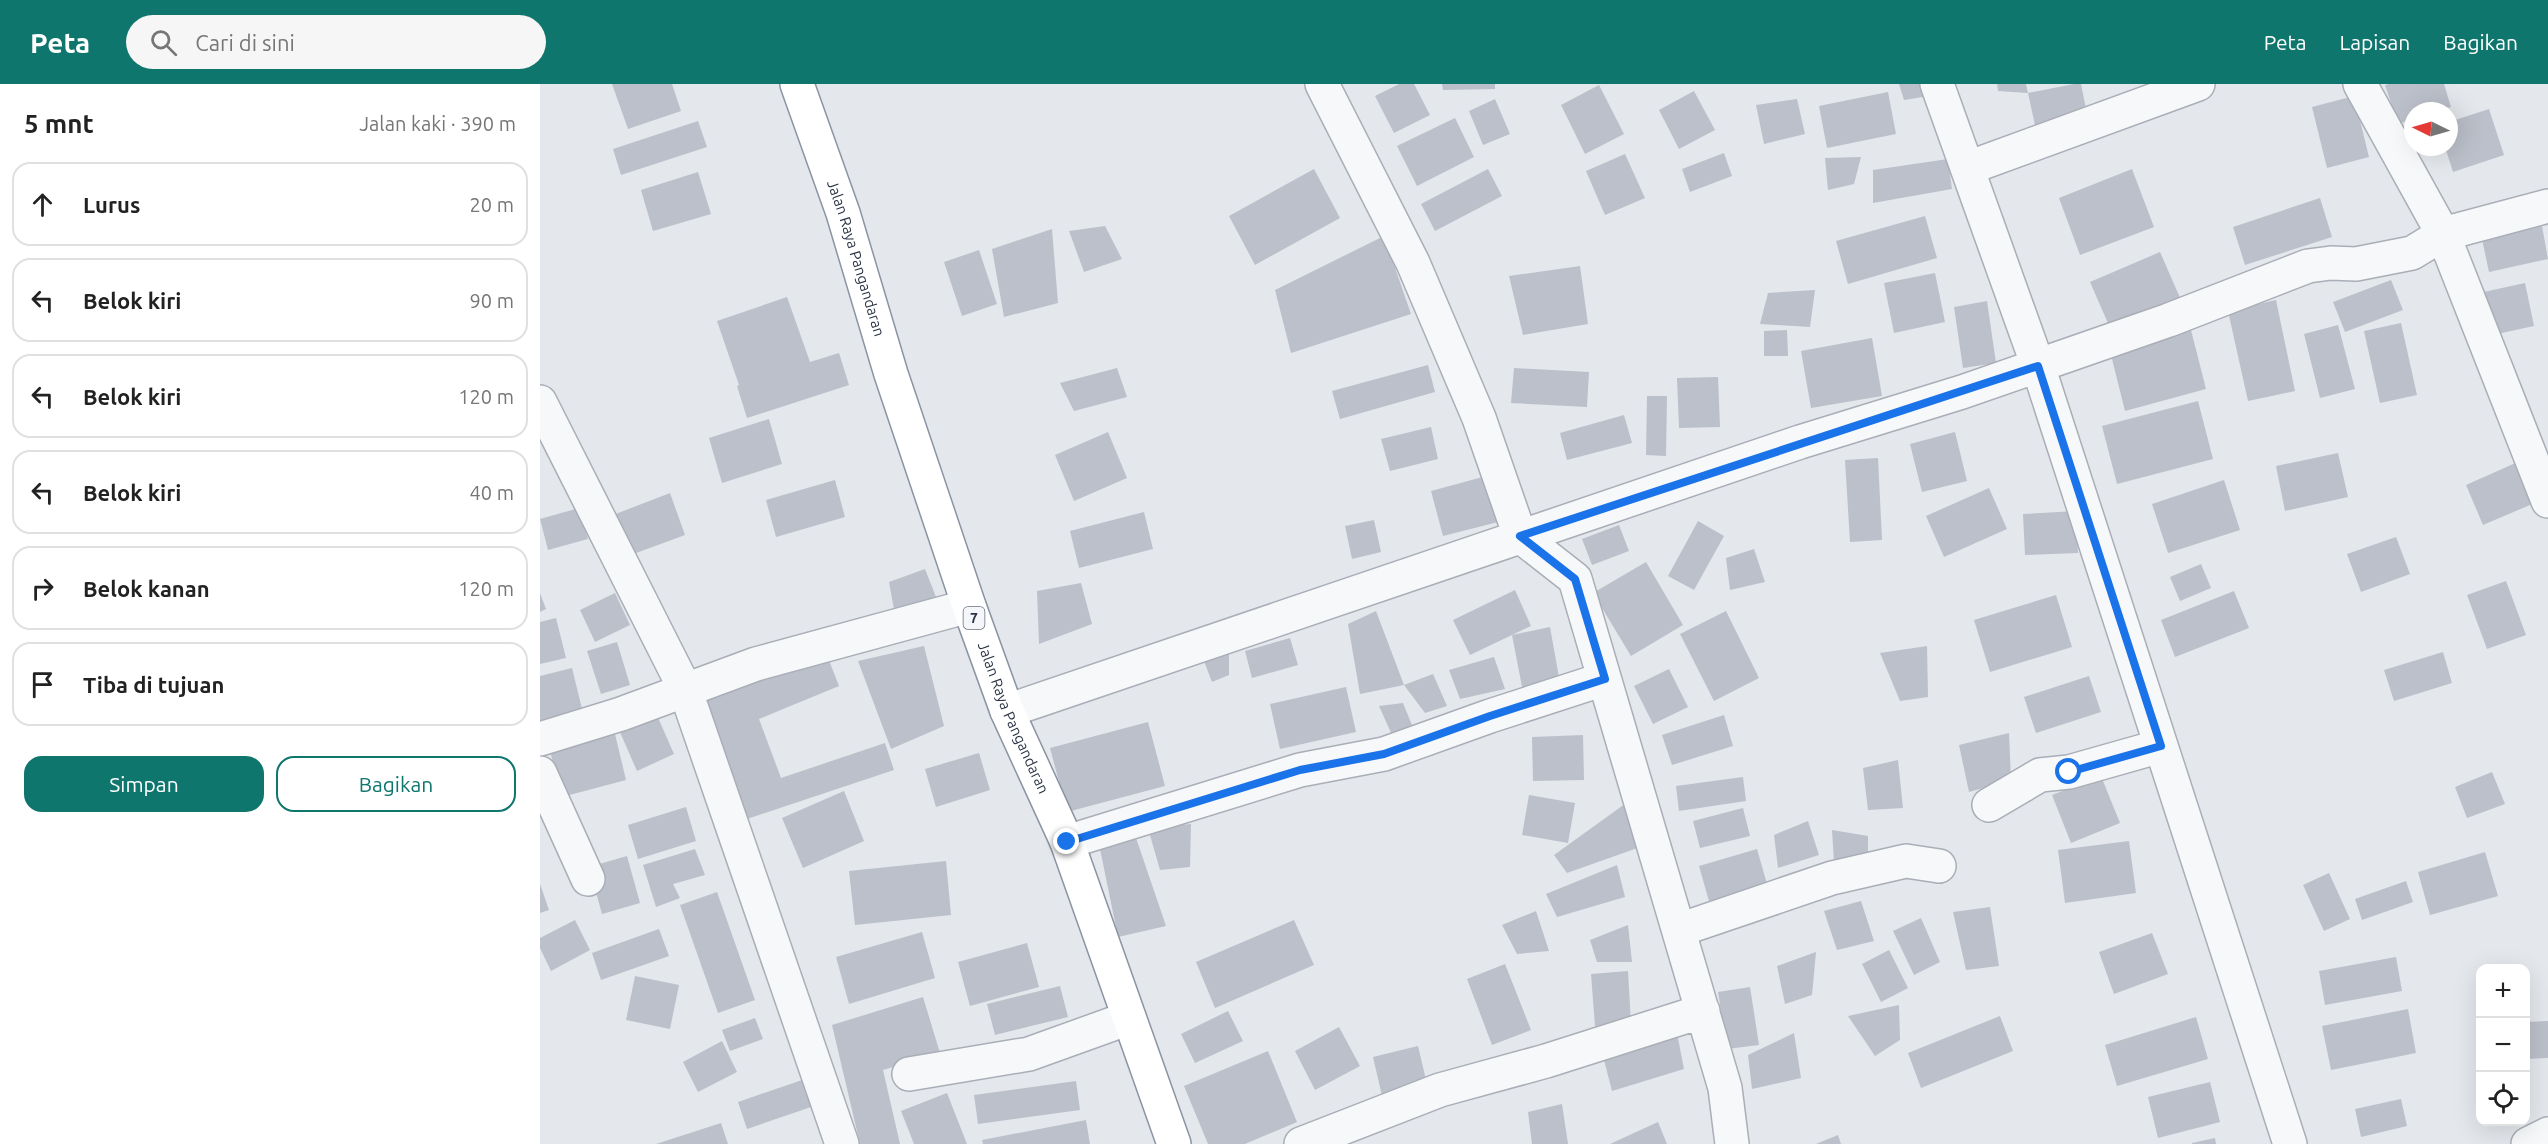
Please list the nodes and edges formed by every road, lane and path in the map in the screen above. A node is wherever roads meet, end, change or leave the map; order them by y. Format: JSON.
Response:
{"nodes":[{"id":1,"x":797,"y":84,"type":"edge"},
{"id":2,"x":1322,"y":84,"type":"edge"},
{"id":3,"x":1937,"y":84,"type":"edge"},
{"id":4,"x":2198,"y":84,"type":"edge"},
{"id":5,"x":2360,"y":84,"type":"edge"},
{"id":6,"x":1968,"y":168,"type":"junction"},
{"id":7,"x":2548,"y":206,"type":"edge"},
{"id":8,"x":2443,"y":234,"type":"junction"},
{"id":9,"x":2038,"y":366,"type":"junction"},
{"id":10,"x":540,"y":402,"type":"edge"},
{"id":11,"x":2548,"y":501,"type":"edge"},
{"id":12,"x":1520,"y":536,"type":"junction"},
{"id":13,"x":969,"y":606,"type":"junction"},
{"id":14,"x":1605,"y":679,"type":"junction"},
{"id":15,"x":685,"y":689,"type":"junction"},
{"id":16,"x":1007,"y":711,"type":"junction"},
{"id":17,"x":540,"y":739,"type":"edge"},
{"id":18,"x":2161,"y":746,"type":"junction"},
{"id":19,"x":540,"y":773,"type":"edge"},
{"id":20,"x":1989,"y":805,"type":"dead end"},
{"id":21,"x":1067,"y":842,"type":"junction"},
{"id":22,"x":1938,"y":866,"type":"dead end"},
{"id":23,"x":588,"y":879,"type":"dead end"},
{"id":24,"x":1679,"y":930,"type":"junction"},
{"id":25,"x":1702,"y":1011,"type":"junction"},
{"id":26,"x":1129,"y":1018,"type":"junction"},
{"id":27,"x":909,"y":1074,"type":"dead end"},
{"id":28,"x":2548,"y":1134,"type":"edge"},
{"id":29,"x":842,"y":1144,"type":"edge"},
{"id":30,"x":1174,"y":1144,"type":"edge"},
{"id":31,"x":1301,"y":1144,"type":"edge"},
{"id":32,"x":1732,"y":1144,"type":"edge"},
{"id":33,"x":2290,"y":1144,"type":"edge"},
{"id":34,"x":2528,"y":1144,"type":"edge"}],
"edges":[{"from":1,"to":13,"type":"highway","name":"Jalan Raya Pangandaran","number":"7"},
{"from":2,"to":12,"type":"street"},
{"from":3,"to":6,"type":"street"},
{"from":4,"to":6,"type":"street"},
{"from":5,"to":8,"type":"street"},
{"from":6,"to":9,"type":"street"},
{"from":7,"to":8,"type":"street"},
{"from":8,"to":9,"type":"street"},
{"from":8,"to":11,"type":"street"},
{"from":9,"to":12,"type":"street"},
{"from":9,"to":18,"type":"street"},
{"from":10,"to":15,"type":"street"},
{"from":12,"to":14,"type":"street"},
{"from":12,"to":16,"type":"street"},
{"from":13,"to":15,"type":"street"},
{"from":13,"to":16,"type":"highway","name":"Jalan Raya Pangandaran","number":"7"},
{"from":14,"to":21,"type":"street"},
{"from":14,"to":24,"type":"street"},
{"from":15,"to":17,"type":"street"},
{"from":15,"to":29,"type":"street"},
{"from":16,"to":21,"type":"highway","name":"Jalan Raya Pangandaran","number":"7"},
{"from":18,"to":20,"type":"street"},
{"from":18,"to":33,"type":"street"},
{"from":19,"to":23,"type":"street"},
{"from":21,"to":26,"type":"highway","name":"Jalan Raya Pangandaran","number":"7"},
{"from":22,"to":24,"type":"street"},
{"from":24,"to":25,"type":"street"},
{"from":25,"to":31,"type":"street"},
{"from":25,"to":32,"type":"street"},
{"from":26,"to":27,"type":"street"},
{"from":26,"to":30,"type":"highway","name":"Jalan Raya Pangandaran","number":"7"},
{"from":28,"to":34,"type":"street"}]}
